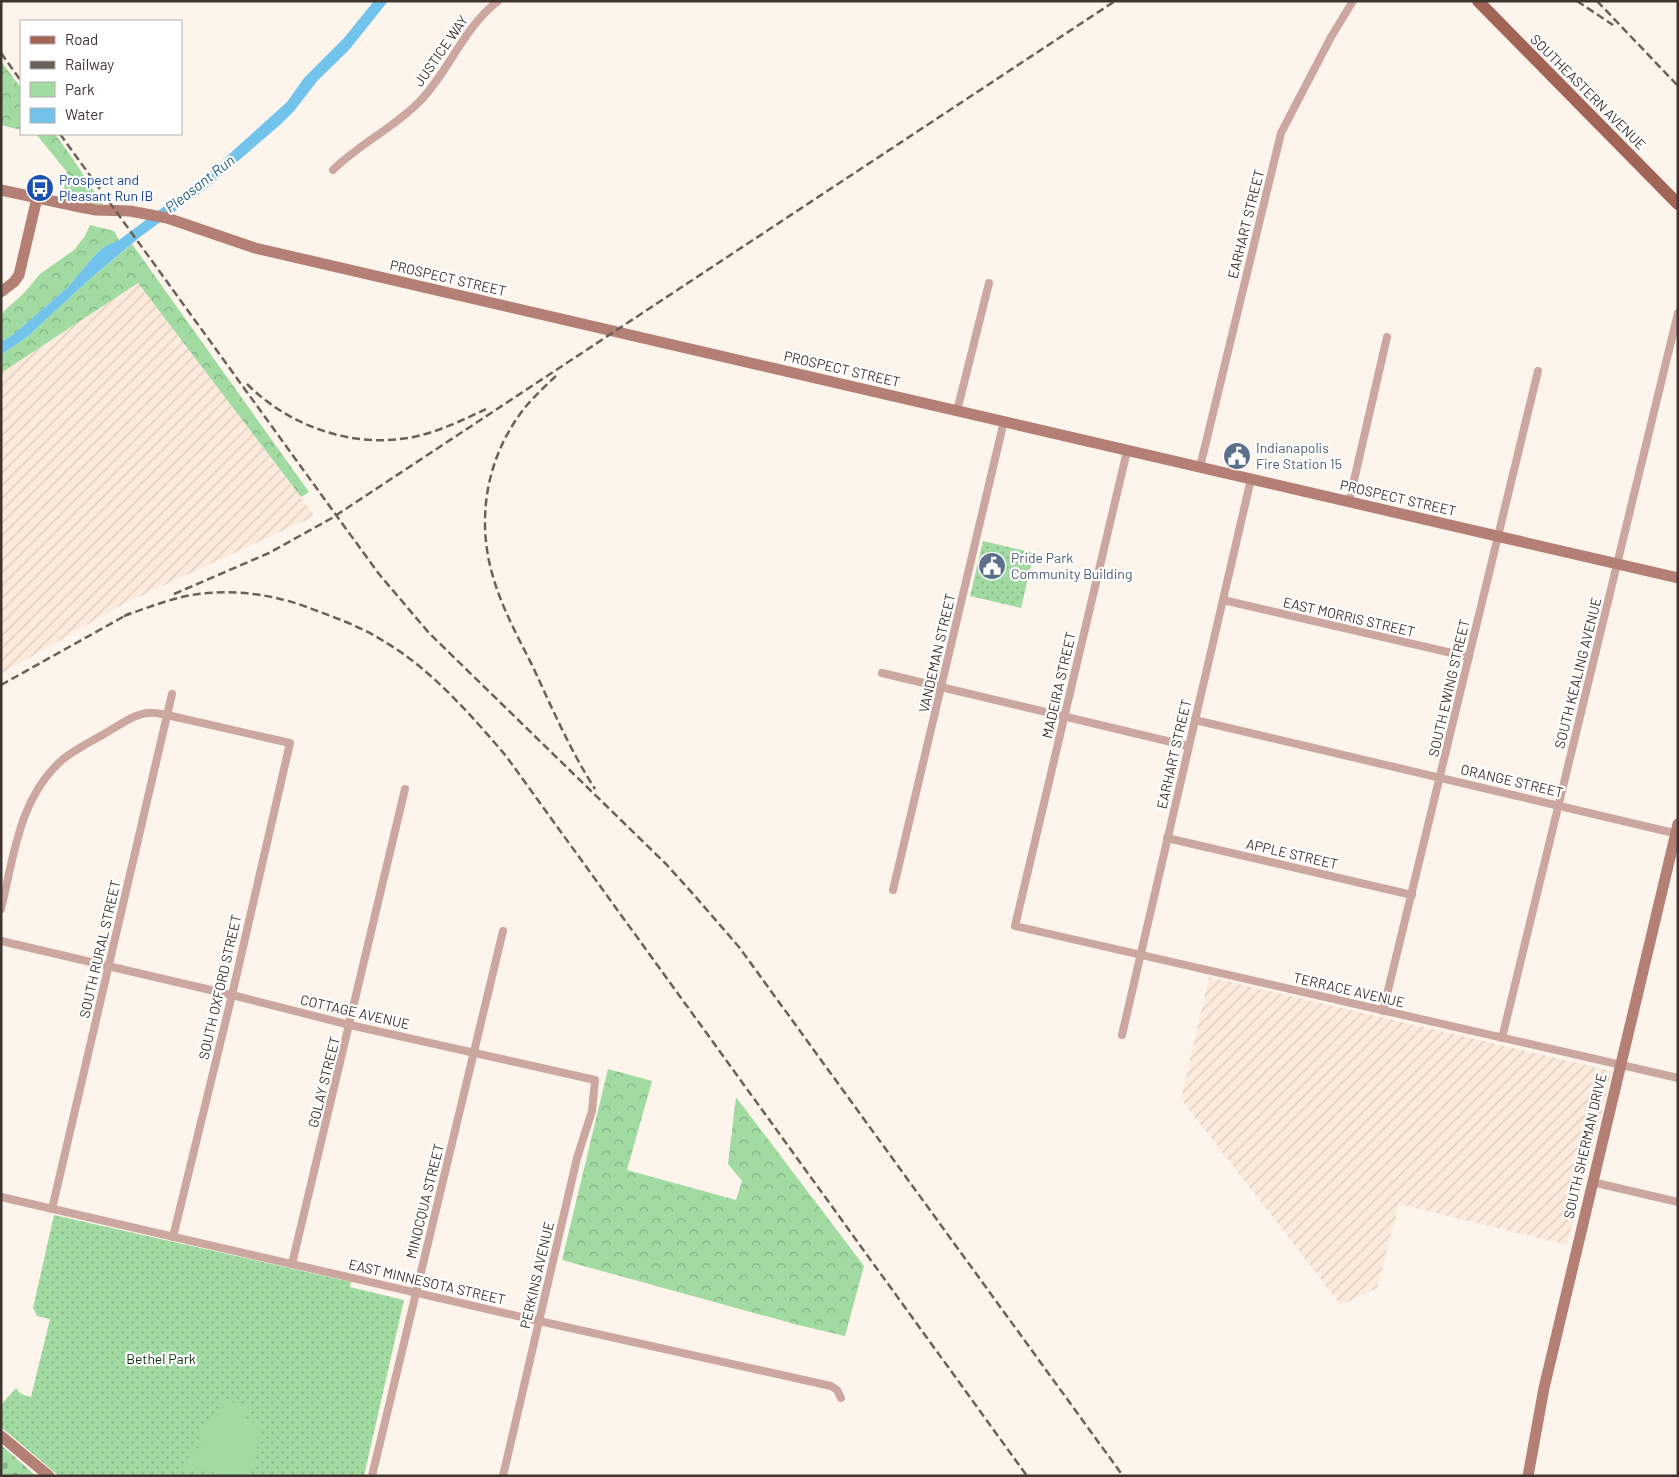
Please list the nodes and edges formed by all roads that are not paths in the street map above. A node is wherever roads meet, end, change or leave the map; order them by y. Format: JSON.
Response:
{"nodes":[{"id":1,"x":498,"y":1,"type":"edge"},
{"id":2,"x":1353,"y":1,"type":"edge"},
{"id":3,"x":1478,"y":1,"type":"edge"},
{"id":4,"x":332,"y":170,"type":"dead end"},
{"id":5,"x":1,"y":190,"type":"edge"},
{"id":6,"x":37,"y":198,"type":"junction"},
{"id":7,"x":1678,"y":204,"type":"edge"},
{"id":8,"x":988,"y":283,"type":"dead end"},
{"id":9,"x":1,"y":292,"type":"edge"},
{"id":10,"x":1678,"y":313,"type":"edge"},
{"id":11,"x":1387,"y":337,"type":"dead end"},
{"id":12,"x":1538,"y":371,"type":"dead end"},
{"id":13,"x":957,"y":411,"type":"junction"},
{"id":14,"x":1004,"y":422,"type":"junction"},
{"id":15,"x":1127,"y":451,"type":"junction"},
{"id":16,"x":1200,"y":467,"type":"junction"},
{"id":17,"x":1251,"y":479,"type":"junction"},
{"id":18,"x":1349,"y":502,"type":"junction"},
{"id":19,"x":1499,"y":536,"type":"junction"},
{"id":20,"x":1617,"y":564,"type":"junction"},
{"id":21,"x":1678,"y":578,"type":"edge"},
{"id":22,"x":1223,"y":600,"type":"junction"},
{"id":23,"x":1469,"y":657,"type":"junction"},
{"id":24,"x":882,"y":673,"type":"dead end"},
{"id":25,"x":942,"y":686,"type":"junction"},
{"id":26,"x":172,"y":694,"type":"dead end"},
{"id":27,"x":167,"y":715,"type":"junction"},
{"id":28,"x":1065,"y":717,"type":"junction"},
{"id":29,"x":1194,"y":720,"type":"junction"},
{"id":30,"x":1188,"y":746,"type":"junction"},
{"id":31,"x":1441,"y":777,"type":"junction"},
{"id":32,"x":405,"y":789,"type":"dead end"},
{"id":33,"x":1559,"y":805,"type":"junction"},
{"id":34,"x":1677,"y":830,"type":"edge"},
{"id":35,"x":1167,"y":838,"type":"junction"},
{"id":36,"x":894,"y":890,"type":"dead end"},
{"id":37,"x":1412,"y":895,"type":"junction"},
{"id":38,"x":1,"y":909,"type":"edge"},
{"id":39,"x":1015,"y":926,"type":"joint"},
{"id":40,"x":503,"y":931,"type":"dead end"},
{"id":41,"x":1,"y":941,"type":"edge"},
{"id":42,"x":1140,"y":955,"type":"junction"},
{"id":43,"x":109,"y":966,"type":"junction"},
{"id":44,"x":232,"y":995,"type":"junction"},
{"id":45,"x":1383,"y":1011,"type":"junction"},
{"id":46,"x":350,"y":1024,"type":"junction"},
{"id":47,"x":1122,"y":1035,"type":"dead end"},
{"id":48,"x":1502,"y":1038,"type":"junction"},
{"id":49,"x":474,"y":1052,"type":"junction"},
{"id":50,"x":1620,"y":1065,"type":"junction"},
{"id":51,"x":1678,"y":1078,"type":"edge"},
{"id":52,"x":595,"y":1080,"type":"joint"},
{"id":53,"x":1592,"y":1182,"type":"junction"},
{"id":54,"x":1,"y":1197,"type":"edge"},
{"id":55,"x":1678,"y":1202,"type":"edge"},
{"id":56,"x":52,"y":1209,"type":"junction"},
{"id":57,"x":173,"y":1237,"type":"junction"},
{"id":58,"x":292,"y":1264,"type":"junction"},
{"id":59,"x":416,"y":1293,"type":"junction"},
{"id":60,"x":539,"y":1321,"type":"junction"},
{"id":61,"x":841,"y":1398,"type":"dead end"},
{"id":62,"x":1,"y":1436,"type":"edge"},
{"id":63,"x":49,"y":1476,"type":"edge"},
{"id":64,"x":372,"y":1476,"type":"edge"},
{"id":65,"x":503,"y":1476,"type":"edge"},
{"id":66,"x":1528,"y":1476,"type":"edge"}],
"edges":[{"from":1,"to":4,"type":"street","name":"JUSTICE WAY"},
{"from":2,"to":16,"type":"street","name":"EARHART STREET"},
{"from":3,"to":7,"type":"main road","name":"SOUTHEASTERN AVENUE"},
{"from":5,"to":6,"type":"main road","name":"PROSPECT STREET"},
{"from":6,"to":9,"type":"main road"},
{"from":6,"to":13,"type":"main road","name":"PROSPECT STREET"},
{"from":8,"to":13,"type":"street"},
{"from":10,"to":20,"type":"street","name":"SOUTH KEALING AVENUE"},
{"from":11,"to":18,"type":"street"},
{"from":12,"to":19,"type":"street","name":"SOUTH EWING STREET"},
{"from":13,"to":14,"type":"main road","name":"PROSPECT STREET"},
{"from":14,"to":15,"type":"main road","name":"PROSPECT STREET"},
{"from":14,"to":25,"type":"street","name":"VANDEMAN STREET"},
{"from":15,"to":16,"type":"main road","name":"PROSPECT STREET"},
{"from":15,"to":28,"type":"street","name":"MADEIRA STREET"},
{"from":16,"to":17,"type":"main road","name":"PROSPECT STREET"},
{"from":17,"to":18,"type":"main road","name":"PROSPECT STREET"},
{"from":17,"to":22,"type":"street","name":"EARHART STREET"},
{"from":18,"to":19,"type":"main road","name":"PROSPECT STREET"},
{"from":19,"to":20,"type":"main road","name":"PROSPECT STREET"},
{"from":19,"to":23,"type":"street","name":"SOUTH EWING STREET"},
{"from":20,"to":21,"type":"main road","name":"PROSPECT STREET"},
{"from":20,"to":33,"type":"street","name":"SOUTH KEALING AVENUE"},
{"from":22,"to":23,"type":"street","name":"EAST MORRIS STREET"},
{"from":22,"to":29,"type":"street","name":"EARHART STREET"},
{"from":23,"to":31,"type":"street","name":"SOUTH EWING STREET"},
{"from":24,"to":25,"type":"street"},
{"from":25,"to":28,"type":"street"},
{"from":25,"to":36,"type":"street","name":"VANDEMAN STREET"},
{"from":26,"to":27,"type":"street","name":"SOUTH RURAL STREET"},
{"from":27,"to":38,"type":"street"},
{"from":27,"to":43,"type":"street","name":"SOUTH RURAL STREET"},
{"from":27,"to":44,"type":"street","name":"SOUTH OXFORD STREET"},
{"from":28,"to":30,"type":"street"},
{"from":28,"to":39,"type":"street","name":"MADEIRA STREET"},
{"from":29,"to":30,"type":"street","name":"EARHART STREET"},
{"from":29,"to":31,"type":"street","name":"ORANGE STREET"},
{"from":30,"to":35,"type":"street","name":"EARHART STREET"},
{"from":31,"to":33,"type":"street","name":"ORANGE STREET"},
{"from":31,"to":37,"type":"street","name":"SOUTH EWING STREET"},
{"from":32,"to":46,"type":"street","name":"GOLAY STREET"},
{"from":33,"to":34,"type":"street","name":"ORANGE STREET"},
{"from":33,"to":48,"type":"street","name":"SOUTH KEALING AVENUE"},
{"from":34,"to":50,"type":"main road","name":"SOUTH SHERMAN DRIVE"},
{"from":35,"to":37,"type":"street","name":"APPLE STREET"},
{"from":35,"to":42,"type":"street","name":"EARHART STREET"},
{"from":37,"to":45,"type":"street","name":"SOUTH EWING STREET"},
{"from":39,"to":42,"type":"street","name":"TERRACE AVENUE"},
{"from":40,"to":49,"type":"street","name":"MINOCQUA STREET"},
{"from":41,"to":43,"type":"street","name":"COTTAGE AVENUE"},
{"from":42,"to":45,"type":"street","name":"TERRACE AVENUE"},
{"from":42,"to":47,"type":"street","name":"EARHART STREET"},
{"from":43,"to":44,"type":"street","name":"COTTAGE AVENUE"},
{"from":43,"to":56,"type":"street","name":"SOUTH RURAL STREET"},
{"from":44,"to":46,"type":"street","name":"COTTAGE AVENUE"},
{"from":44,"to":57,"type":"street","name":"SOUTH OXFORD STREET"},
{"from":45,"to":48,"type":"street","name":"TERRACE AVENUE"},
{"from":46,"to":49,"type":"street","name":"COTTAGE AVENUE"},
{"from":46,"to":58,"type":"street","name":"GOLAY STREET"},
{"from":48,"to":50,"type":"street","name":"TERRACE AVENUE"},
{"from":49,"to":52,"type":"street","name":"COTTAGE AVENUE"},
{"from":49,"to":59,"type":"street","name":"MINOCQUA STREET"},
{"from":50,"to":51,"type":"street","name":"TERRACE AVENUE"},
{"from":50,"to":53,"type":"main road","name":"SOUTH SHERMAN DRIVE"},
{"from":52,"to":60,"type":"street","name":"PERKINS AVENUE"},
{"from":53,"to":55,"type":"street"},
{"from":53,"to":66,"type":"main road","name":"SOUTH SHERMAN DRIVE"},
{"from":54,"to":56,"type":"street","name":"EAST MINNESOTA STREET"},
{"from":56,"to":57,"type":"street","name":"EAST MINNESOTA STREET"},
{"from":57,"to":58,"type":"street","name":"EAST MINNESOTA STREET"},
{"from":58,"to":59,"type":"street","name":"EAST MINNESOTA STREET"},
{"from":59,"to":60,"type":"street","name":"EAST MINNESOTA STREET"},
{"from":59,"to":64,"type":"street","name":"MINOCQUA STREET"},
{"from":60,"to":61,"type":"street","name":"EAST MINNESOTA STREET"},
{"from":60,"to":65,"type":"street","name":"PERKINS AVENUE"},
{"from":62,"to":63,"type":"main road"}]}
